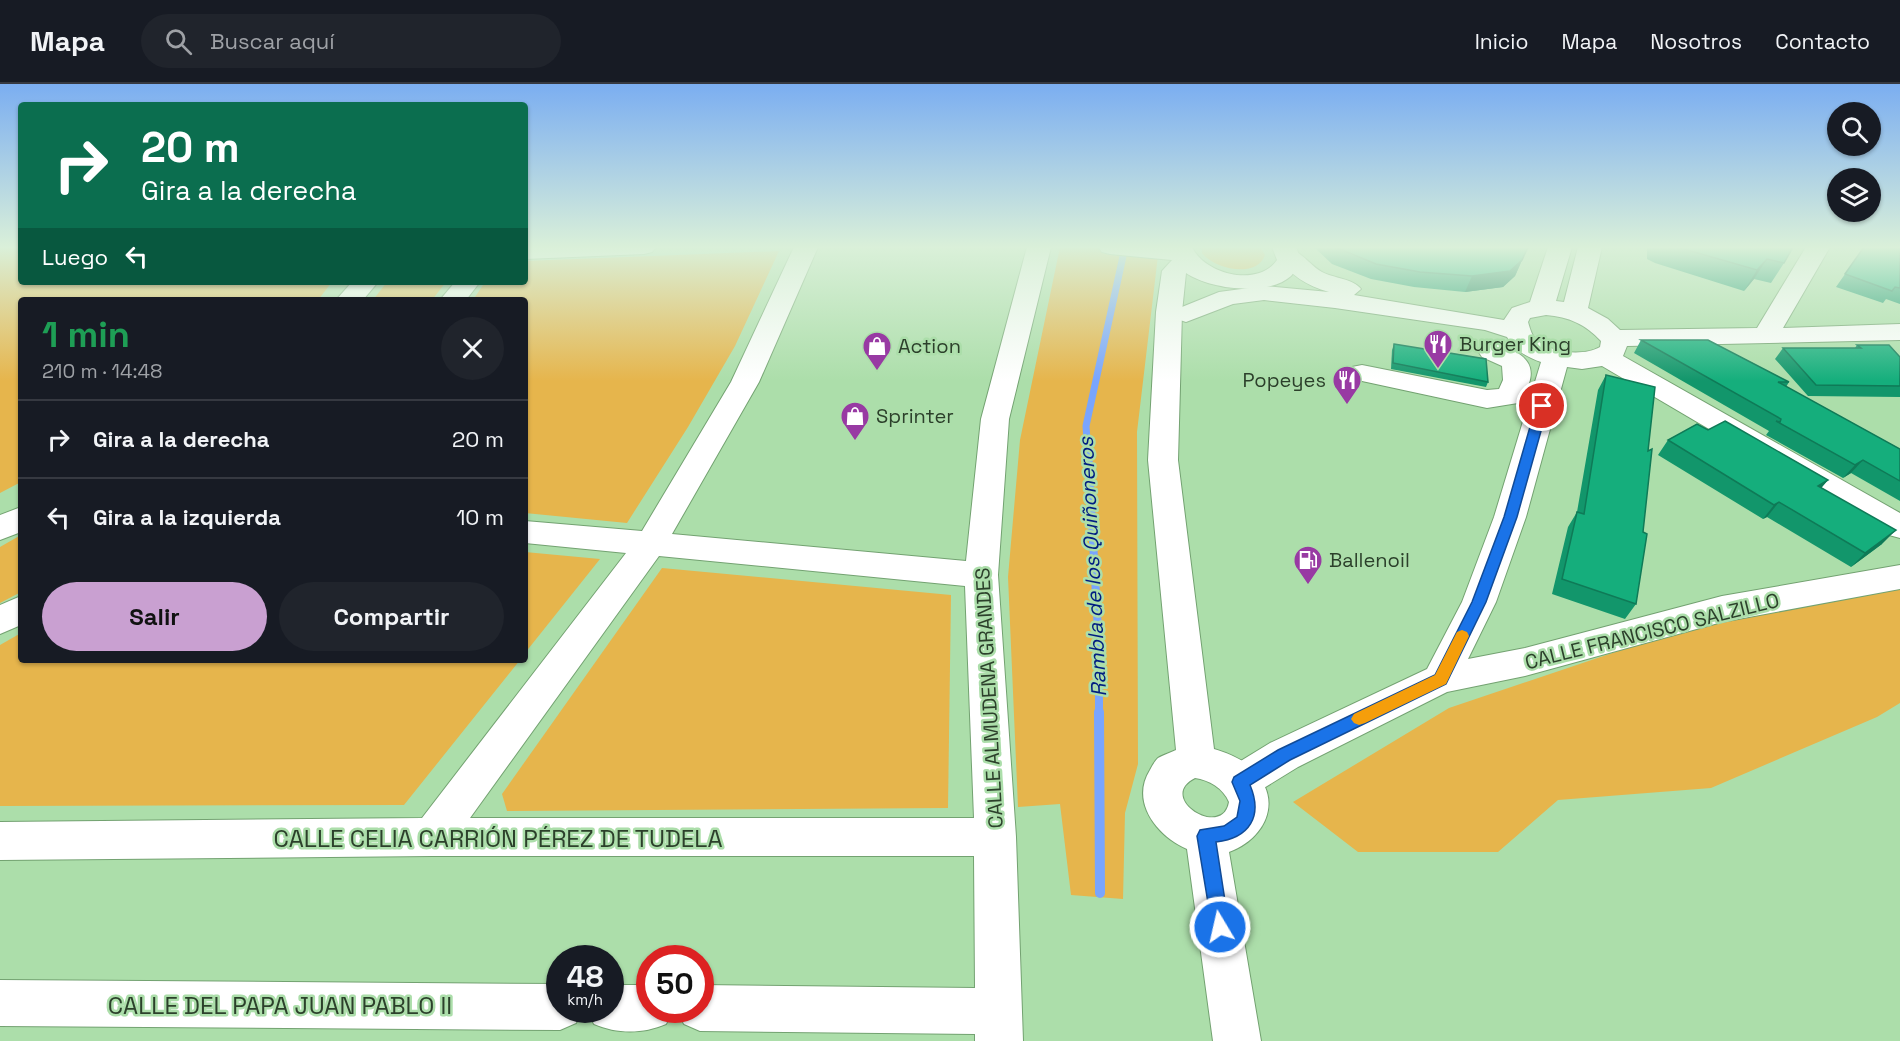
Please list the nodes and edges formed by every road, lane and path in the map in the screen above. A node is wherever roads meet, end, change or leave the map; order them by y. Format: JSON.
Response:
{"nodes":[{"id":1,"x":787,"y":292,"type":"edge"},
{"id":2,"x":1028,"y":292,"type":"edge"},
{"id":3,"x":1171,"y":292,"type":"edge"},
{"id":4,"x":1207,"y":292,"type":"edge"},
{"id":5,"x":1309,"y":292,"type":"edge"},
{"id":6,"x":1360,"y":292,"type":"edge"},
{"id":7,"x":1546,"y":292,"type":"edge"},
{"id":8,"x":1579,"y":292,"type":"edge"},
{"id":9,"x":1792,"y":292,"type":"edge"},
{"id":10,"x":1335,"y":300,"type":"junction"},
{"id":11,"x":1541,"y":308,"type":"junction"},
{"id":12,"x":1574,"y":312,"type":"junction"},
{"id":13,"x":1186,"y":314,"type":"junction"},
{"id":14,"x":1516,"y":324,"type":"junction"},
{"id":15,"x":1900,"y":332,"type":"edge"},
{"id":16,"x":1766,"y":336,"type":"junction"},
{"id":17,"x":1610,"y":348,"type":"junction"},
{"id":18,"x":1491,"y":351,"type":"dead end"},
{"id":19,"x":1556,"y":358,"type":"junction"},
{"id":20,"x":1362,"y":373,"type":"dead end"},
{"id":21,"x":1167,"y":376,"type":"junction"},
{"id":22,"x":18,"y":520,"type":"edge"},
{"id":23,"x":1900,"y":527,"type":"edge"},
{"id":24,"x":0,"y":529,"type":"edge"},
{"id":25,"x":528,"y":532,"type":"edge"},
{"id":26,"x":650,"y":545,"type":"junction"},
{"id":27,"x":981,"y":575,"type":"junction"},
{"id":28,"x":1900,"y":577,"type":"edge"},
{"id":29,"x":18,"y":611,"type":"edge"},
{"id":30,"x":0,"y":621,"type":"edge"},
{"id":31,"x":1440,"y":679,"type":"junction"},
{"id":32,"x":1196,"y":760,"type":"junction"},
{"id":33,"x":1240,"y":782,"type":"junction"},
{"id":34,"x":1206,"y":836,"type":"junction"},
{"id":35,"x":432,"y":837,"type":"junction"},
{"id":36,"x":995,"y":837,"type":"junction"},
{"id":37,"x":0,"y":841,"type":"edge"},
{"id":38,"x":0,"y":1003,"type":"edge"},
{"id":39,"x":546,"y":1007,"type":"edge"},
{"id":40,"x":714,"y":1009,"type":"edge"},
{"id":41,"x":1000,"y":1026,"type":"edge"},
{"id":42,"x":1237,"y":1041,"type":"edge"}],
"edges":[{"from":1,"to":26,"type":"street"},
{"from":2,"to":27,"type":"street","name":"CALLE ALMUDENA GRANDES"},
{"from":3,"to":21,"type":"street"},
{"from":4,"to":13,"type":"street"},
{"from":5,"to":10,"type":"street"},
{"from":6,"to":14,"type":"street"},
{"from":7,"to":11,"type":"street"},
{"from":8,"to":12,"type":"street"},
{"from":9,"to":16,"type":"street"},
{"from":10,"to":13,"type":"street"},
{"from":10,"to":14,"type":"street"},
{"from":11,"to":12,"type":"street"},
{"from":11,"to":14,"type":"street"},
{"from":12,"to":17,"type":"street"},
{"from":13,"to":21,"type":"street"},
{"from":14,"to":19,"type":"street"},
{"from":15,"to":16,"type":"street"},
{"from":16,"to":17,"type":"street"},
{"from":17,"to":19,"type":"street"},
{"from":17,"to":23,"type":"street"},
{"from":18,"to":20,"type":"street"},
{"from":19,"to":31,"type":"street"},
{"from":21,"to":32,"type":"street"},
{"from":22,"to":24,"type":"street"},
{"from":25,"to":26,"type":"street"},
{"from":26,"to":27,"type":"street"},
{"from":26,"to":35,"type":"street"},
{"from":27,"to":36,"type":"street","name":"CALLE ALMUDENA GRANDES"},
{"from":28,"to":31,"type":"street","name":"CALLE FRANCISCO SALZILLO"},
{"from":29,"to":30,"type":"street"},
{"from":31,"to":33,"type":"street","name":"CALLE FRANCISCO SALZILLO"},
{"from":32,"to":33,"type":"street"},
{"from":32,"to":34,"type":"street"},
{"from":33,"to":34,"type":"street"},
{"from":34,"to":42,"type":"street"},
{"from":35,"to":36,"type":"street","name":"CALLE CELIA CARRIÓN PÉREZ DE TUDELA"},
{"from":35,"to":37,"type":"street","name":"CALLE CELIA CARRIÓN PÉREZ DE TUDELA"},
{"from":36,"to":41,"type":"street","name":"CALLE ALMUDENA GRANDES"},
{"from":38,"to":39,"type":"street","name":"CALLE DEL PAPA JUAN PABLO II"},
{"from":40,"to":41,"type":"street"}]}
